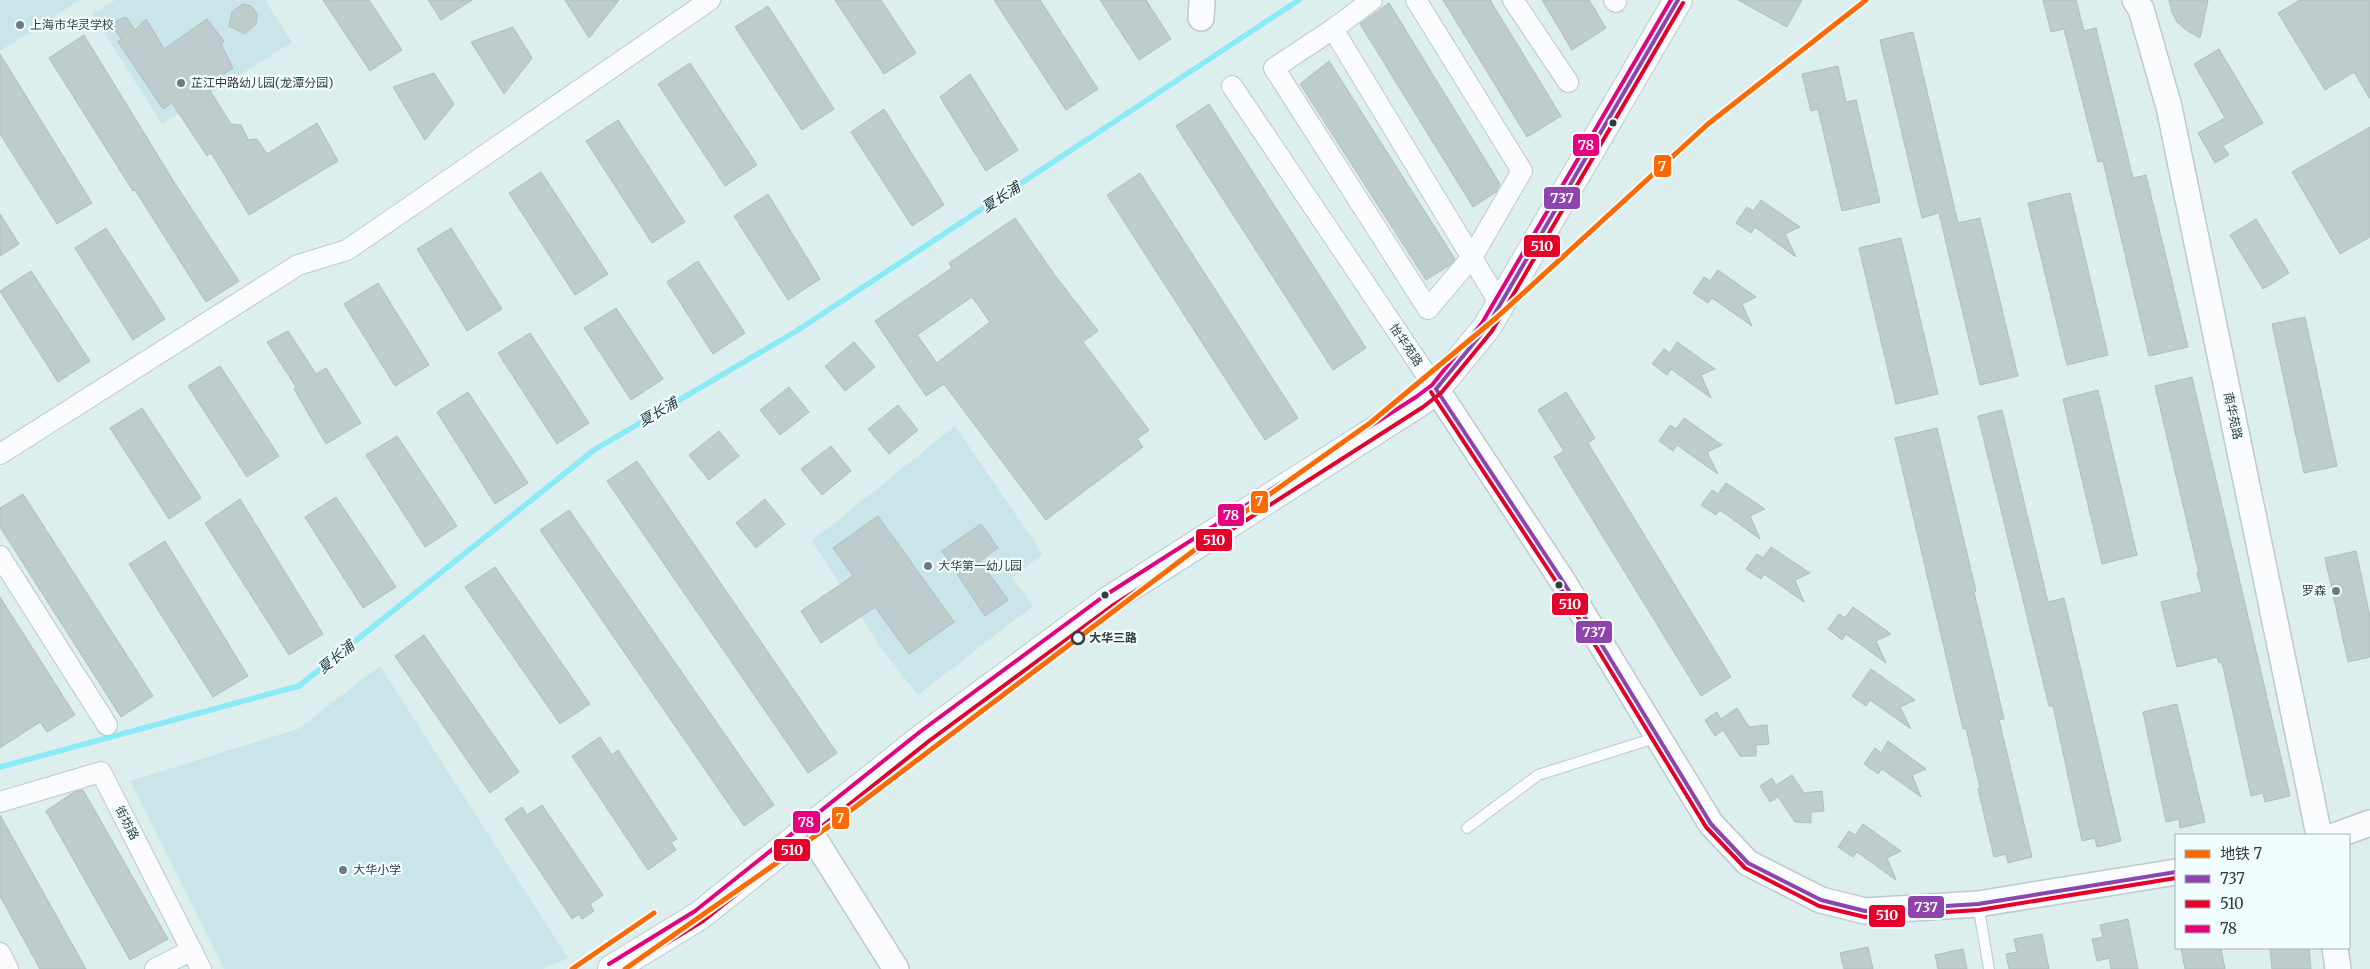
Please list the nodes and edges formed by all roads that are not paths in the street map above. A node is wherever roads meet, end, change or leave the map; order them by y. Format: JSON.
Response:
{"nodes":[{"id":1,"x":710,"y":0,"type":"edge"},
{"id":2,"x":1372,"y":0,"type":"edge"},
{"id":3,"x":1416,"y":0,"type":"edge"},
{"id":4,"x":1513,"y":0,"type":"edge"},
{"id":5,"x":1678,"y":0,"type":"edge"},
{"id":6,"x":2135,"y":0,"type":"edge"},
{"id":7,"x":1334,"y":28,"type":"junction"},
{"id":8,"x":1568,"y":82,"type":"dead end"},
{"id":9,"x":1232,"y":86,"type":"dead end"},
{"id":10,"x":1472,"y":257,"type":"junction"},
{"id":11,"x":1500,"y":304,"type":"junction"},
{"id":12,"x":1436,"y":389,"type":"junction"},
{"id":13,"x":0,"y":454,"type":"edge"},
{"id":14,"x":0,"y":556,"type":"edge"},
{"id":15,"x":108,"y":725,"type":"dead end"},
{"id":16,"x":1659,"y":736,"type":"junction"},
{"id":17,"x":0,"y":802,"type":"edge"},
{"id":18,"x":2370,"y":823,"type":"edge"},
{"id":19,"x":1467,"y":828,"type":"dead end"},
{"id":20,"x":808,"y":829,"type":"junction"},
{"id":21,"x":2319,"y":834,"type":"edge"},
{"id":22,"x":2340,"y":834,"type":"edge"},
{"id":23,"x":2175,"y":872,"type":"edge"},
{"id":24,"x":1978,"y":904,"type":"junction"},
{"id":25,"x":2335,"y":949,"type":"edge"},
{"id":26,"x":192,"y":950,"type":"junction"},
{"id":27,"x":0,"y":953,"type":"edge"},
{"id":28,"x":8,"y":969,"type":"edge"},
{"id":29,"x":155,"y":969,"type":"edge"},
{"id":30,"x":201,"y":969,"type":"edge"},
{"id":31,"x":612,"y":969,"type":"edge"},
{"id":32,"x":896,"y":969,"type":"edge"},
{"id":33,"x":1989,"y":969,"type":"edge"},
{"id":34,"x":2338,"y":969,"type":"edge"}],
"edges":[{"from":1,"to":13,"type":"street"},
{"from":2,"to":7,"type":"street"},
{"from":3,"to":10,"type":"street"},
{"from":4,"to":8,"type":"street"},
{"from":5,"to":11,"type":"main road"},
{"from":6,"to":21,"type":"street","name":"南华苑路"},
{"from":7,"to":10,"type":"street"},
{"from":7,"to":10,"type":"street"},
{"from":9,"to":12,"type":"street","name":"怡华苑路"},
{"from":10,"to":11,"type":"street"},
{"from":11,"to":12,"type":"main road"},
{"from":12,"to":16,"type":"street","name":"怡华苑路"},
{"from":12,"to":20,"type":"main road"},
{"from":14,"to":15,"type":"street"},
{"from":16,"to":19,"type":"lane"},
{"from":16,"to":24,"type":"street","name":"怡华苑路"},
{"from":17,"to":26,"type":"street","name":"街坊路"},
{"from":18,"to":22,"type":"street"},
{"from":20,"to":31,"type":"main road"},
{"from":20,"to":32,"type":"street"},
{"from":23,"to":24,"type":"street","name":"怡华苑路"},
{"from":24,"to":33,"type":"lane"},
{"from":25,"to":34,"type":"street"},
{"from":26,"to":29,"type":"street"},
{"from":26,"to":30,"type":"street","name":"街坊路"},
{"from":27,"to":28,"type":"street"}]}
